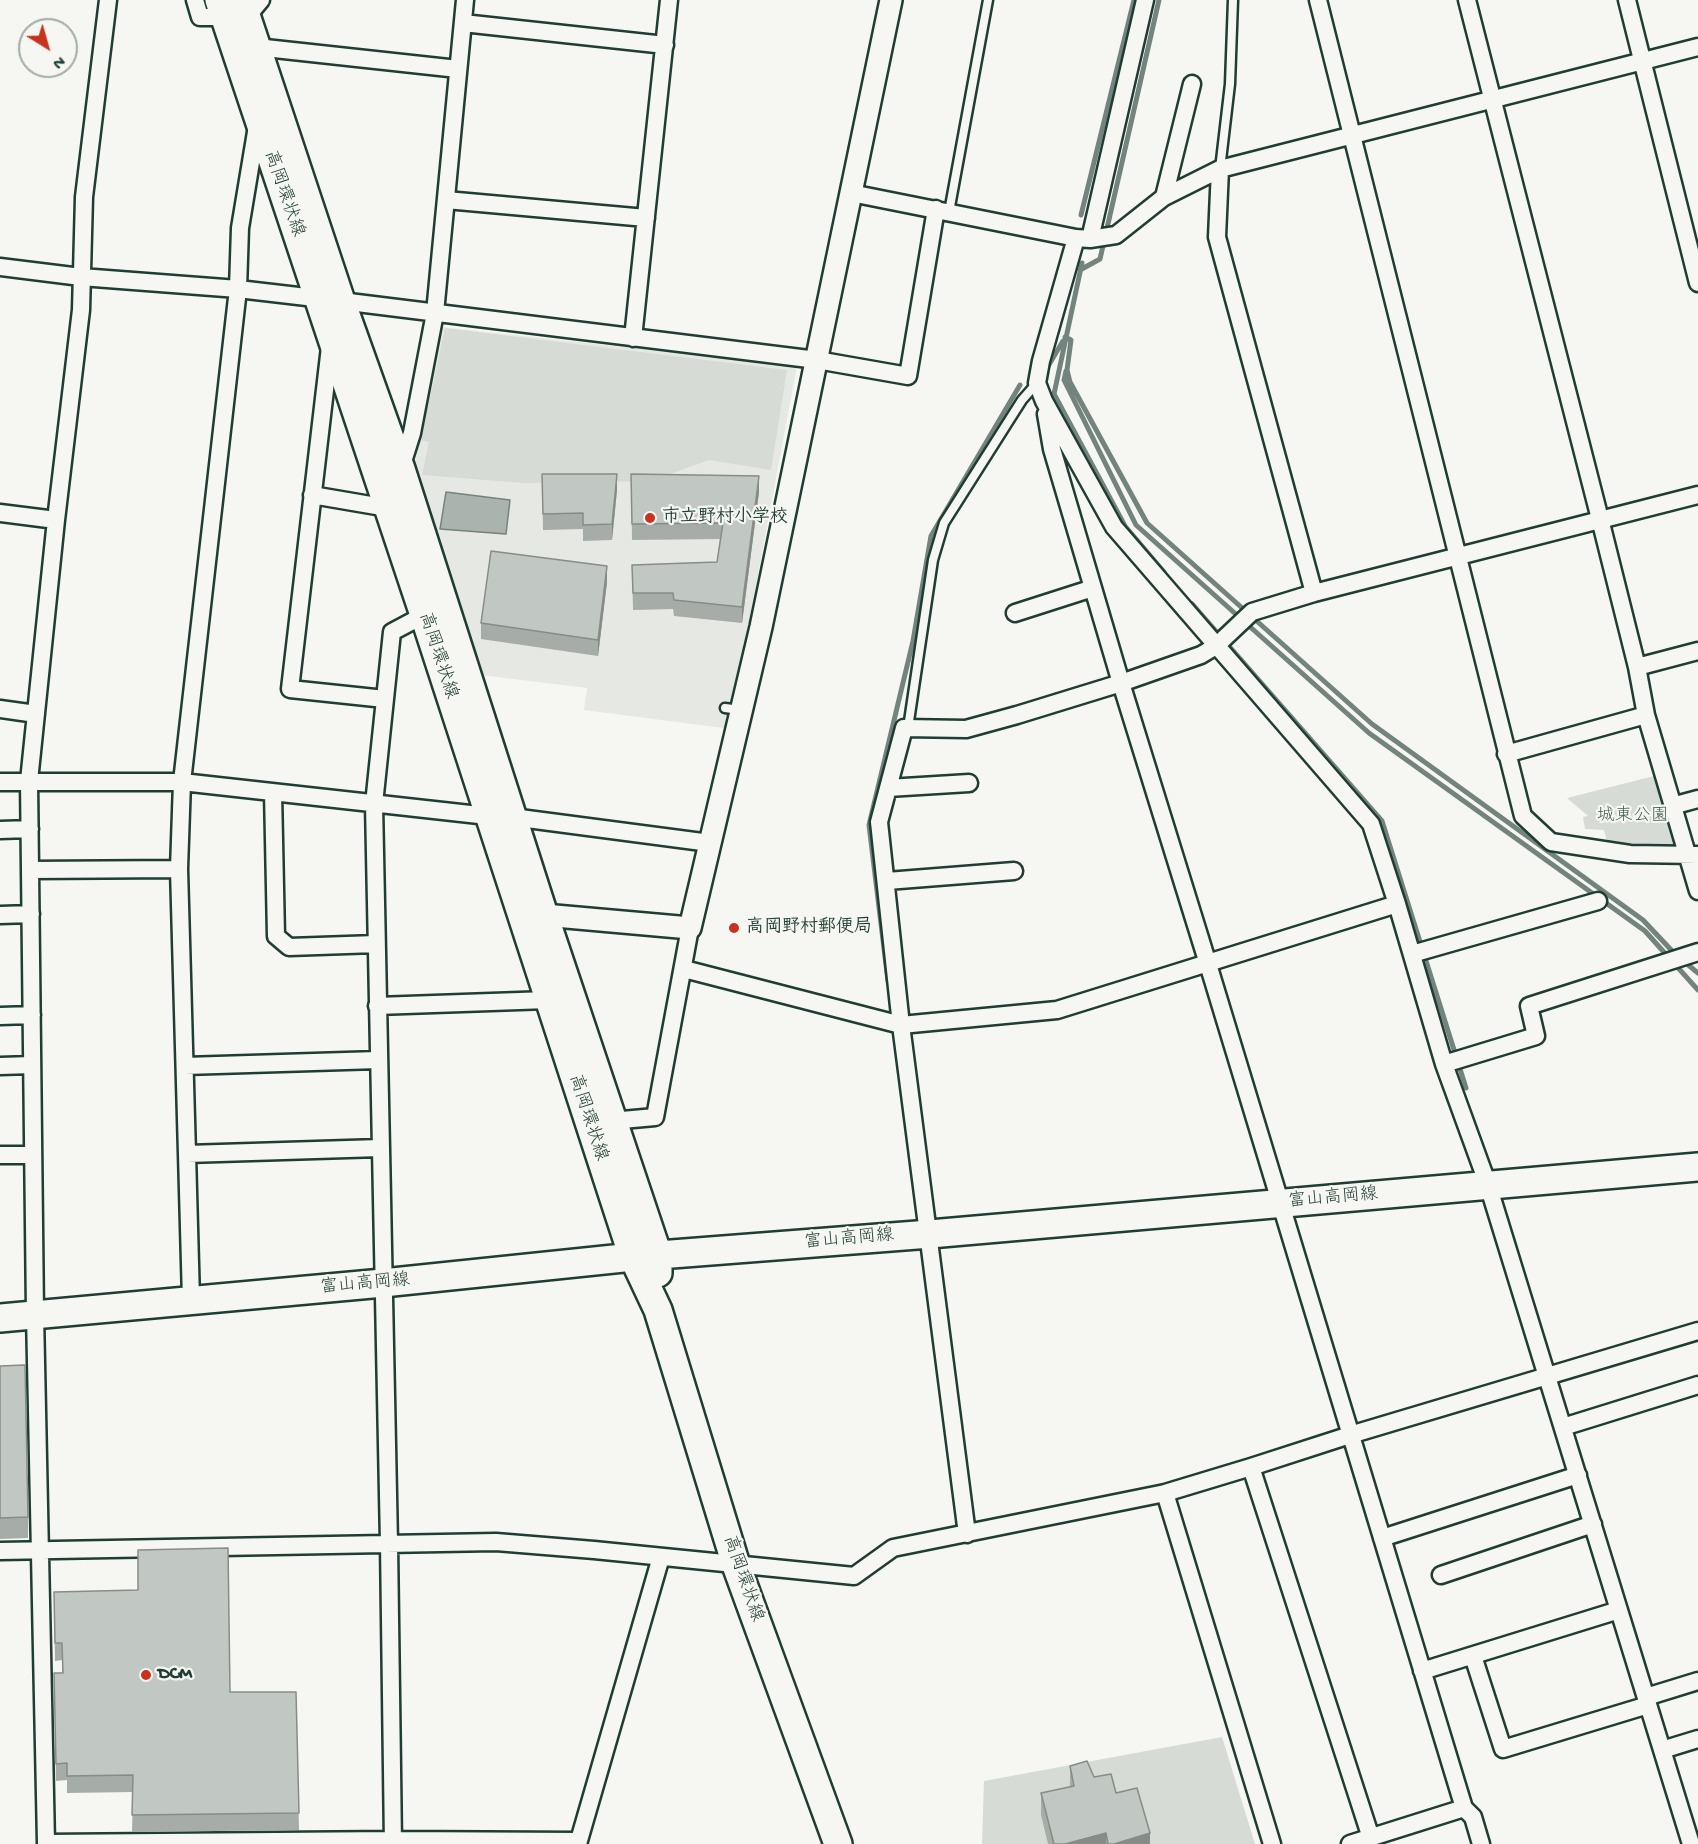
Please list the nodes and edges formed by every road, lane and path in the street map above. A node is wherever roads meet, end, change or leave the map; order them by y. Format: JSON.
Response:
{"nodes":[{"id":1,"x":108,"y":0,"type":"edge"},
{"id":2,"x":465,"y":0,"type":"edge"},
{"id":3,"x":669,"y":0,"type":"edge"},
{"id":4,"x":891,"y":0,"type":"edge"},
{"id":5,"x":988,"y":0,"type":"edge"},
{"id":6,"x":1145,"y":0,"type":"edge"},
{"id":7,"x":1233,"y":0,"type":"edge"},
{"id":8,"x":1318,"y":0,"type":"edge"},
{"id":9,"x":1467,"y":0,"type":"edge"},
{"id":10,"x":1627,"y":0,"type":"edge"},
{"id":11,"x":230,"y":5,"type":"edge"},
{"id":12,"x":463,"y":23,"type":"junction"},
{"id":13,"x":665,"y":45,"type":"junction"},
{"id":14,"x":256,"y":47,"type":"junction"},
{"id":15,"x":1698,"y":47,"type":"edge"},
{"id":16,"x":1642,"y":61,"type":"junction"},
{"id":17,"x":458,"y":69,"type":"junction"},
{"id":18,"x":1192,"y":84,"type":"dead end"},
{"id":19,"x":1492,"y":100,"type":"junction"},
{"id":20,"x":258,"y":119,"type":"junction"},
{"id":21,"x":1353,"y":134,"type":"junction"},
{"id":22,"x":1220,"y":169,"type":"junction"},
{"id":23,"x":851,"y":193,"type":"junction"},
{"id":24,"x":1164,"y":197,"type":"junction"},
{"id":25,"x":446,"y":200,"type":"junction"},
{"id":26,"x":942,"y":211,"type":"junction"},
{"id":27,"x":646,"y":218,"type":"junction"},
{"id":28,"x":1083,"y":238,"type":"junction"},
{"id":29,"x":0,"y":267,"type":"edge"},
{"id":30,"x":81,"y":277,"type":"junction"},
{"id":31,"x":1698,"y":283,"type":"edge"},
{"id":32,"x":238,"y":289,"type":"junction"},
{"id":33,"x":330,"y":300,"type":"junction"},
{"id":34,"x":435,"y":314,"type":"junction"},
{"id":35,"x":331,"y":338,"type":"junction"},
{"id":36,"x":633,"y":338,"type":"junction"},
{"id":37,"x":817,"y":360,"type":"junction"},
{"id":38,"x":1037,"y":383,"type":"junction"},
{"id":39,"x":1044,"y":401,"type":"junction"},
{"id":40,"x":401,"y":469,"type":"junction"},
{"id":41,"x":312,"y":495,"type":"junction"},
{"id":42,"x":1698,"y":495,"type":"edge"},
{"id":43,"x":388,"y":508,"type":"junction"},
{"id":44,"x":0,"y":513,"type":"edge"},
{"id":45,"x":56,"y":519,"type":"junction"},
{"id":46,"x":1600,"y":519,"type":"junction"},
{"id":47,"x":1457,"y":557,"type":"junction"},
{"id":48,"x":1093,"y":588,"type":"junction"},
{"id":49,"x":1314,"y":593,"type":"junction"},
{"id":50,"x":1015,"y":613,"type":"dead end"},
{"id":51,"x":424,"y":615,"type":"junction"},
{"id":52,"x":1225,"y":637,"type":"junction"},
{"id":53,"x":1698,"y":651,"type":"edge"},
{"id":54,"x":1637,"y":667,"type":"junction"},
{"id":55,"x":1121,"y":683,"type":"junction"},
{"id":56,"x":385,"y":699,"type":"junction"},
{"id":57,"x":0,"y":709,"type":"edge"},
{"id":58,"x":36,"y":714,"type":"junction"},
{"id":59,"x":1646,"y":715,"type":"junction"},
{"id":60,"x":908,"y":728,"type":"junction"},
{"id":61,"x":1506,"y":754,"type":"junction"},
{"id":62,"x":29,"y":781,"type":"junction"},
{"id":63,"x":0,"y":782,"type":"edge"},
{"id":64,"x":182,"y":782,"type":"junction"},
{"id":65,"x":969,"y":783,"type":"dead end"},
{"id":66,"x":888,"y":788,"type":"junction"},
{"id":67,"x":273,"y":792,"type":"junction"},
{"id":68,"x":1698,"y":799,"type":"edge"},
{"id":69,"x":374,"y":804,"type":"junction"},
{"id":70,"x":1672,"y":806,"type":"junction"},
{"id":71,"x":500,"y":817,"type":"junction"},
{"id":72,"x":30,"y":829,"type":"junction"},
{"id":73,"x":0,"y":830,"type":"edge"},
{"id":74,"x":710,"y":843,"type":"junction"},
{"id":75,"x":1692,"y":855,"type":"edge"},
{"id":76,"x":179,"y":869,"type":"junction"},
{"id":77,"x":30,"y":870,"type":"junction"},
{"id":78,"x":1014,"y":871,"type":"dead end"},
{"id":79,"x":887,"y":881,"type":"junction"},
{"id":80,"x":1698,"y":891,"type":"edge"},
{"id":81,"x":1598,"y":901,"type":"dead end"},
{"id":82,"x":1397,"y":904,"type":"junction"},
{"id":83,"x":31,"y":914,"type":"junction"},
{"id":84,"x":0,"y":915,"type":"edge"},
{"id":85,"x":534,"y":920,"type":"junction"},
{"id":86,"x":690,"y":928,"type":"junction"},
{"id":87,"x":376,"y":944,"type":"junction"},
{"id":88,"x":1412,"y":954,"type":"junction"},
{"id":89,"x":1691,"y":955,"type":"edge"},
{"id":90,"x":1208,"y":964,"type":"junction"},
{"id":91,"x":684,"y":969,"type":"junction"},
{"id":92,"x":548,"y":1000,"type":"junction"},
{"id":93,"x":377,"y":1006,"type":"junction"},
{"id":94,"x":32,"y":1015,"type":"junction"},
{"id":95,"x":0,"y":1016,"type":"edge"},
{"id":96,"x":896,"y":1024,"type":"junction"},
{"id":97,"x":378,"y":1060,"type":"junction"},
{"id":98,"x":1452,"y":1062,"type":"junction"},
{"id":99,"x":32,"y":1065,"type":"junction"},
{"id":100,"x":0,"y":1066,"type":"edge"},
{"id":101,"x":185,"y":1066,"type":"junction"},
{"id":102,"x":611,"y":1120,"type":"junction"},
{"id":103,"x":380,"y":1148,"type":"junction"},
{"id":104,"x":187,"y":1154,"type":"junction"},
{"id":105,"x":0,"y":1155,"type":"edge"},
{"id":106,"x":33,"y":1155,"type":"junction"},
{"id":107,"x":1698,"y":1167,"type":"edge"},
{"id":108,"x":1488,"y":1185,"type":"junction"},
{"id":109,"x":1280,"y":1204,"type":"junction"},
{"id":110,"x":930,"y":1234,"type":"junction"},
{"id":111,"x":645,"y":1256,"type":"junction"},
{"id":112,"x":383,"y":1283,"type":"junction"},
{"id":113,"x":191,"y":1300,"type":"junction"},
{"id":114,"x":35,"y":1314,"type":"junction"},
{"id":115,"x":0,"y":1318,"type":"edge"},
{"id":116,"x":1698,"y":1331,"type":"edge"},
{"id":117,"x":1547,"y":1375,"type":"junction"},
{"id":118,"x":1698,"y":1384,"type":"edge"},
{"id":119,"x":1563,"y":1427,"type":"junction"},
{"id":120,"x":1350,"y":1434,"type":"junction"},
{"id":121,"x":1251,"y":1467,"type":"junction"},
{"id":122,"x":1578,"y":1475,"type":"junction"},
{"id":123,"x":1166,"y":1493,"type":"junction"},
{"id":124,"x":1593,"y":1524,"type":"junction"},
{"id":125,"x":968,"y":1534,"type":"junction"},
{"id":126,"x":1382,"y":1538,"type":"junction"},
{"id":127,"x":389,"y":1543,"type":"junction"},
{"id":128,"x":40,"y":1550,"type":"junction"},
{"id":129,"x":0,"y":1551,"type":"edge"},
{"id":130,"x":662,"y":1557,"type":"junction"},
{"id":131,"x":736,"y":1565,"type":"junction"},
{"id":132,"x":1441,"y":1575,"type":"dead end"},
{"id":133,"x":1619,"y":1611,"type":"junction"},
{"id":134,"x":1473,"y":1656,"type":"junction"},
{"id":135,"x":1422,"y":1671,"type":"junction"},
{"id":136,"x":1698,"y":1681,"type":"edge"},
{"id":137,"x":1647,"y":1701,"type":"junction"},
{"id":138,"x":1698,"y":1739,"type":"edge"},
{"id":139,"x":1662,"y":1750,"type":"junction"},
{"id":140,"x":1464,"y":1808,"type":"junction"},
{"id":141,"x":1371,"y":1838,"type":"junction"},
{"id":142,"x":393,"y":1842,"type":"edge"},
{"id":143,"x":140,"y":1843,"type":"edge"},
{"id":144,"x":578,"y":1843,"type":"edge"},
{"id":145,"x":838,"y":1844,"type":"edge"},
{"id":146,"x":1272,"y":1844,"type":"edge"},
{"id":147,"x":1350,"y":1844,"type":"edge"},
{"id":148,"x":1481,"y":1844,"type":"edge"},
{"id":149,"x":1690,"y":1844,"type":"edge"}],
"edges":[{"from":1,"to":30,"type":"street"},
{"from":2,"to":12,"type":"street"},
{"from":3,"to":13,"type":"street"},
{"from":4,"to":23,"type":"street"},
{"from":5,"to":26,"type":"lane"},
{"from":6,"to":28,"type":"street"},
{"from":7,"to":22,"type":"lane"},
{"from":8,"to":21,"type":"street"},
{"from":9,"to":19,"type":"street"},
{"from":10,"to":16,"type":"street"},
{"from":11,"to":14,"type":"main road","name":"高岡環状線"},
{"from":11,"to":20,"type":"main road","name":"高岡環状線"},
{"from":12,"to":13,"type":"street"},
{"from":12,"to":17,"type":"street"},
{"from":13,"to":27,"type":"street"},
{"from":14,"to":17,"type":"street"},
{"from":14,"to":33,"type":"main road","name":"高岡環状線"},
{"from":15,"to":16,"type":"street"},
{"from":16,"to":19,"type":"street"},
{"from":16,"to":31,"type":"street"},
{"from":17,"to":25,"type":"street"},
{"from":18,"to":24,"type":"street"},
{"from":19,"to":21,"type":"street"},
{"from":19,"to":46,"type":"street"},
{"from":20,"to":32,"type":"street"},
{"from":20,"to":33,"type":"main road","name":"高岡環状線"},
{"from":21,"to":22,"type":"street"},
{"from":21,"to":47,"type":"street"},
{"from":22,"to":24,"type":"street"},
{"from":22,"to":49,"type":"street"},
{"from":23,"to":26,"type":"street"},
{"from":23,"to":37,"type":"street"},
{"from":24,"to":28,"type":"street"},
{"from":25,"to":27,"type":"street"},
{"from":25,"to":34,"type":"street"},
{"from":26,"to":28,"type":"street"},
{"from":26,"to":37,"type":"street"},
{"from":27,"to":36,"type":"street"},
{"from":28,"to":38,"type":"street"},
{"from":29,"to":30,"type":"street"},
{"from":30,"to":32,"type":"street"},
{"from":30,"to":45,"type":"street"},
{"from":32,"to":33,"type":"street"},
{"from":32,"to":64,"type":"street"},
{"from":33,"to":34,"type":"street"},
{"from":33,"to":35,"type":"main road","name":"高岡環状線"},
{"from":33,"to":40,"type":"main road","name":"高岡環状線"},
{"from":34,"to":36,"type":"street"},
{"from":34,"to":40,"type":"street"},
{"from":35,"to":41,"type":"street"},
{"from":35,"to":43,"type":"main road","name":"高岡環状線"},
{"from":36,"to":37,"type":"street"},
{"from":37,"to":74,"type":"street"},
{"from":38,"to":39,"type":"street"},
{"from":38,"to":60,"type":"lane"},
{"from":39,"to":48,"type":"street"},
{"from":39,"to":52,"type":"street"},
{"from":40,"to":71,"type":"main road","name":"高岡環状線"},
{"from":41,"to":43,"type":"street"},
{"from":41,"to":56,"type":"street"},
{"from":42,"to":46,"type":"street"},
{"from":43,"to":51,"type":"main road","name":"高岡環状線"},
{"from":44,"to":45,"type":"street"},
{"from":45,"to":58,"type":"street"},
{"from":46,"to":47,"type":"street"},
{"from":46,"to":54,"type":"street"},
{"from":47,"to":49,"type":"street"},
{"from":47,"to":61,"type":"street"},
{"from":48,"to":50,"type":"street"},
{"from":48,"to":55,"type":"street"},
{"from":49,"to":52,"type":"street"},
{"from":51,"to":56,"type":"street"},
{"from":51,"to":71,"type":"main road","name":"高岡環状線"},
{"from":52,"to":55,"type":"street"},
{"from":52,"to":82,"type":"street"},
{"from":53,"to":54,"type":"street"},
{"from":54,"to":59,"type":"street"},
{"from":55,"to":60,"type":"street"},
{"from":55,"to":90,"type":"street"},
{"from":56,"to":69,"type":"street"},
{"from":57,"to":58,"type":"street"},
{"from":58,"to":62,"type":"street"},
{"from":59,"to":61,"type":"street"},
{"from":59,"to":70,"type":"street"},
{"from":60,"to":66,"type":"street"},
{"from":61,"to":75,"type":"street"},
{"from":62,"to":63,"type":"street"},
{"from":62,"to":64,"type":"street"},
{"from":62,"to":72,"type":"street"},
{"from":64,"to":67,"type":"street"},
{"from":64,"to":76,"type":"street"},
{"from":65,"to":66,"type":"street"},
{"from":66,"to":79,"type":"street"},
{"from":67,"to":69,"type":"street"},
{"from":67,"to":87,"type":"street"},
{"from":68,"to":70,"type":"street"},
{"from":69,"to":71,"type":"street"},
{"from":69,"to":87,"type":"street"},
{"from":70,"to":75,"type":"street"},
{"from":71,"to":74,"type":"street"},
{"from":71,"to":85,"type":"main road","name":"高岡環状線"},
{"from":72,"to":73,"type":"street"},
{"from":72,"to":77,"type":"street"},
{"from":74,"to":86,"type":"street"},
{"from":75,"to":80,"type":"street"},
{"from":76,"to":77,"type":"street"},
{"from":76,"to":101,"type":"street"},
{"from":77,"to":83,"type":"street"},
{"from":78,"to":79,"type":"street"},
{"from":79,"to":96,"type":"street"},
{"from":81,"to":88,"type":"street"},
{"from":82,"to":88,"type":"street"},
{"from":82,"to":90,"type":"street"},
{"from":83,"to":84,"type":"street"},
{"from":83,"to":94,"type":"street"},
{"from":85,"to":86,"type":"street"},
{"from":85,"to":92,"type":"main road","name":"高岡環状線"},
{"from":85,"to":102,"type":"main road","name":"高岡環状線"},
{"from":86,"to":91,"type":"street"},
{"from":87,"to":93,"type":"street"},
{"from":88,"to":98,"type":"street"},
{"from":89,"to":98,"type":"street"},
{"from":90,"to":96,"type":"street"},
{"from":90,"to":109,"type":"street"},
{"from":91,"to":96,"type":"street"},
{"from":91,"to":102,"type":"street"},
{"from":92,"to":93,"type":"street"},
{"from":92,"to":111,"type":"main road","name":"高岡環状線"},
{"from":93,"to":97,"type":"street"},
{"from":94,"to":95,"type":"street"},
{"from":94,"to":99,"type":"street"},
{"from":96,"to":110,"type":"street"},
{"from":97,"to":101,"type":"street"},
{"from":97,"to":103,"type":"street"},
{"from":98,"to":108,"type":"street"},
{"from":99,"to":100,"type":"street"},
{"from":99,"to":106,"type":"street"},
{"from":101,"to":104,"type":"street"},
{"from":102,"to":111,"type":"main road","name":"高岡環状線"},
{"from":103,"to":104,"type":"street"},
{"from":103,"to":112,"type":"street"},
{"from":104,"to":113,"type":"street"},
{"from":105,"to":106,"type":"street"},
{"from":106,"to":114,"type":"street"},
{"from":107,"to":108,"type":"main road","name":"富山高岡線"},
{"from":108,"to":109,"type":"main road","name":"富山高岡線"},
{"from":108,"to":117,"type":"street"},
{"from":109,"to":110,"type":"main road","name":"富山高岡線"},
{"from":109,"to":120,"type":"street"},
{"from":110,"to":111,"type":"main road","name":"富山高岡線"},
{"from":110,"to":125,"type":"street"},
{"from":111,"to":112,"type":"main road","name":"富山高岡線"},
{"from":111,"to":131,"type":"main road","name":"高岡環状線"},
{"from":112,"to":113,"type":"main road","name":"富山高岡線"},
{"from":112,"to":127,"type":"street"},
{"from":113,"to":114,"type":"main road","name":"富山高岡線"},
{"from":114,"to":115,"type":"main road","name":"富山高岡線"},
{"from":114,"to":128,"type":"street"},
{"from":116,"to":117,"type":"street"},
{"from":117,"to":119,"type":"street"},
{"from":117,"to":120,"type":"street"},
{"from":118,"to":119,"type":"street"},
{"from":119,"to":122,"type":"street"},
{"from":120,"to":121,"type":"street"},
{"from":120,"to":126,"type":"street"},
{"from":121,"to":123,"type":"street"},
{"from":121,"to":141,"type":"street"},
{"from":122,"to":124,"type":"street"},
{"from":122,"to":126,"type":"street"},
{"from":123,"to":125,"type":"street"},
{"from":123,"to":146,"type":"street"},
{"from":124,"to":132,"type":"street"},
{"from":124,"to":133,"type":"street"},
{"from":125,"to":131,"type":"street"},
{"from":126,"to":135,"type":"street"},
{"from":127,"to":128,"type":"street"},
{"from":127,"to":130,"type":"street"},
{"from":127,"to":142,"type":"street"},
{"from":128,"to":129,"type":"street"},
{"from":128,"to":143,"type":"street"},
{"from":130,"to":131,"type":"street"},
{"from":130,"to":144,"type":"street"},
{"from":131,"to":145,"type":"main road","name":"高岡環状線"},
{"from":133,"to":134,"type":"street"},
{"from":133,"to":137,"type":"street"},
{"from":134,"to":135,"type":"street"},
{"from":134,"to":137,"type":"street"},
{"from":135,"to":140,"type":"street"},
{"from":136,"to":137,"type":"street"},
{"from":137,"to":139,"type":"street"},
{"from":138,"to":139,"type":"street"},
{"from":139,"to":149,"type":"street"},
{"from":140,"to":141,"type":"street"},
{"from":140,"to":148,"type":"street"},
{"from":141,"to":147,"type":"street"},
{"from":142,"to":143,"type":"street"},
{"from":142,"to":144,"type":"street"}]}
